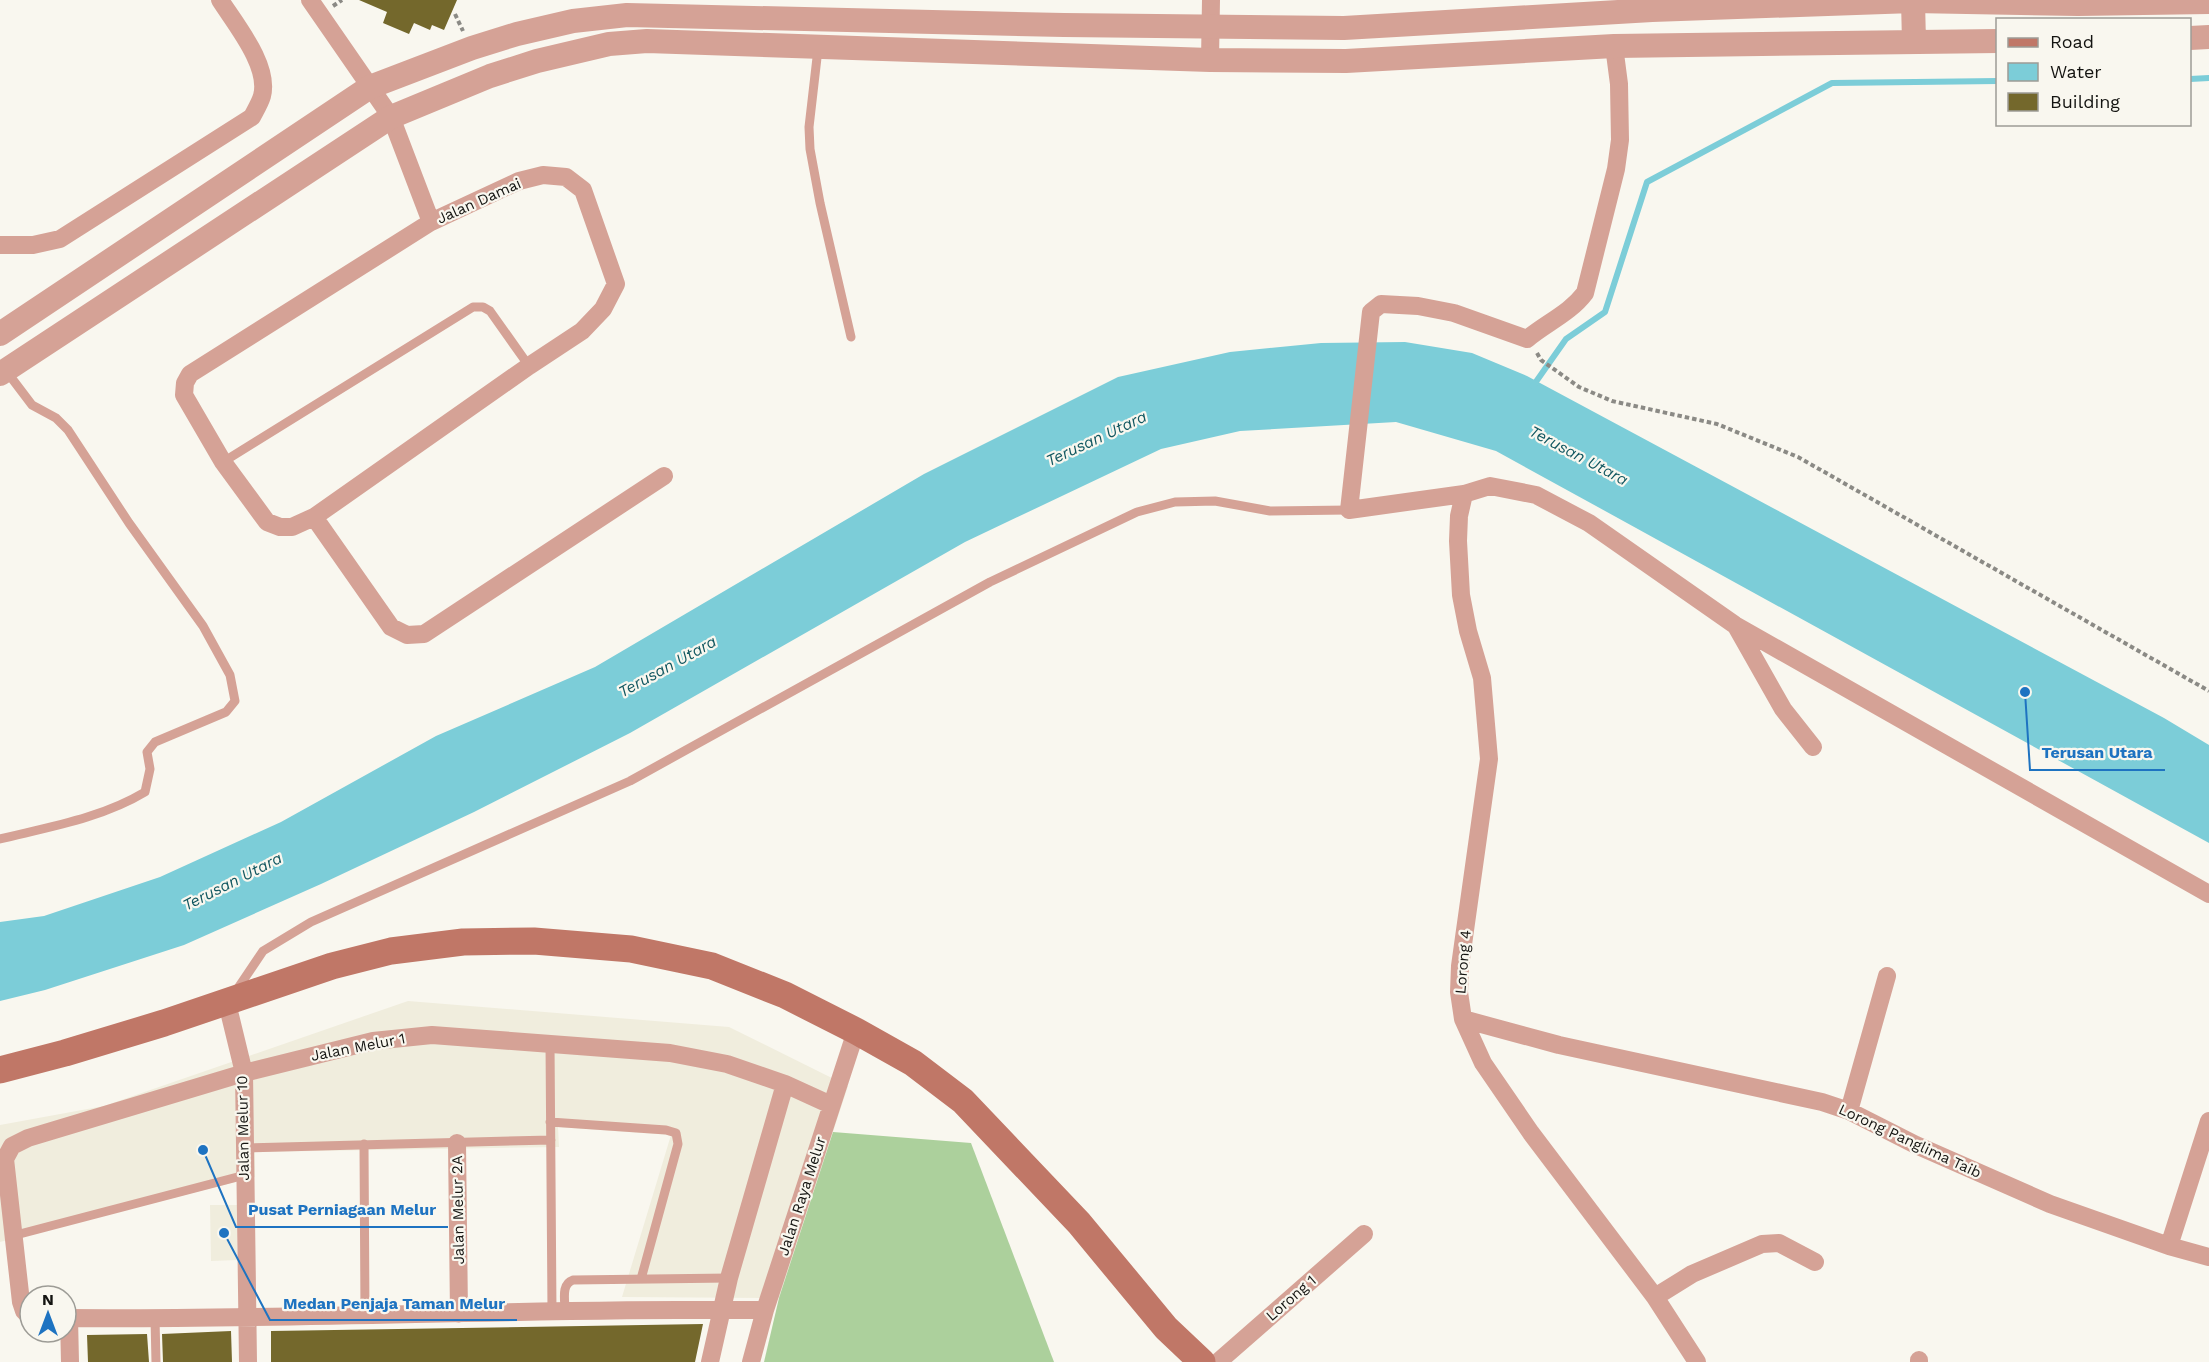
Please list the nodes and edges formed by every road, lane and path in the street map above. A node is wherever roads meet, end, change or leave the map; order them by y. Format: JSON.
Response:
{"nodes":[{"id":1,"x":220,"y":0,"type":"edge"},
{"id":2,"x":310,"y":0,"type":"edge"},
{"id":3,"x":1211,"y":0,"type":"edge"},
{"id":4,"x":1913,"y":1,"type":"edge"},
{"id":5,"x":2209,"y":2,"type":"edge"},
{"id":6,"x":1210,"y":26,"type":"junction"},
{"id":7,"x":2209,"y":37,"type":"edge"},
{"id":8,"x":2191,"y":38,"type":"edge"},
{"id":9,"x":1996,"y":41,"type":"edge"},
{"id":10,"x":1914,"y":42,"type":"junction"},
{"id":11,"x":819,"y":46,"type":"junction"},
{"id":12,"x":1614,"y":46,"type":"junction"},
{"id":13,"x":1210,"y":60,"type":"junction"},
{"id":14,"x":370,"y":87,"type":"junction"},
{"id":15,"x":391,"y":117,"type":"junction"},
{"id":16,"x":431,"y":222,"type":"junction"},
{"id":17,"x":0,"y":245,"type":"edge"},
{"id":18,"x":5,"y":327,"type":"edge"},
{"id":19,"x":851,"y":337,"type":"dead end"},
{"id":20,"x":1541,"y":360,"type":"dead end"},
{"id":21,"x":529,"y":366,"type":"junction"},
{"id":22,"x":3,"y":372,"type":"edge"},
{"id":23,"x":223,"y":462,"type":"junction"},
{"id":24,"x":664,"y":476,"type":"dead end"},
{"id":25,"x":1464,"y":494,"type":"junction"},
{"id":26,"x":1349,"y":504,"type":"junction"},
{"id":27,"x":314,"y":517,"type":"junction"},
{"id":28,"x":1735,"y":625,"type":"junction"},
{"id":29,"x":2209,"y":691,"type":"edge"},
{"id":30,"x":1813,"y":747,"type":"dead end"},
{"id":31,"x":0,"y":839,"type":"edge"},
{"id":32,"x":2209,"y":894,"type":"edge"},
{"id":33,"x":1887,"y":976,"type":"dead end"},
{"id":34,"x":227,"y":1003,"type":"junction"},
{"id":35,"x":1463,"y":1019,"type":"junction"},
{"id":36,"x":856,"y":1031,"type":"junction"},
{"id":37,"x":550,"y":1043,"type":"junction"},
{"id":38,"x":0,"y":1070,"type":"edge"},
{"id":39,"x":244,"y":1073,"type":"junction"},
{"id":40,"x":785,"y":1084,"type":"junction"},
{"id":41,"x":831,"y":1105,"type":"junction"},
{"id":42,"x":1849,"y":1111,"type":"junction"},
{"id":43,"x":2209,"y":1121,"type":"edge"},
{"id":44,"x":550,"y":1122,"type":"junction"},
{"id":45,"x":551,"y":1140,"type":"junction"},
{"id":46,"x":457,"y":1143,"type":"junction"},
{"id":47,"x":364,"y":1144,"type":"junction"},
{"id":48,"x":244,"y":1148,"type":"junction"},
{"id":49,"x":244,"y":1175,"type":"junction"},
{"id":50,"x":1364,"y":1234,"type":"dead end"},
{"id":51,"x":12,"y":1236,"type":"junction"},
{"id":52,"x":2169,"y":1246,"type":"junction"},
{"id":53,"x":2209,"y":1257,"type":"edge"},
{"id":54,"x":1815,"y":1262,"type":"dead end"},
{"id":55,"x":729,"y":1278,"type":"junction"},
{"id":56,"x":640,"y":1279,"type":"junction"},
{"id":57,"x":19,"y":1284,"type":"edge"},
{"id":58,"x":1655,"y":1297,"type":"junction"},
{"id":59,"x":723,"y":1309,"type":"junction"},
{"id":60,"x":559,"y":1310,"type":"junction"},
{"id":61,"x":765,"y":1310,"type":"junction"},
{"id":62,"x":459,"y":1314,"type":"junction"},
{"id":63,"x":365,"y":1315,"type":"junction"},
{"id":64,"x":245,"y":1317,"type":"junction"},
{"id":65,"x":78,"y":1318,"type":"edge"},
{"id":66,"x":155,"y":1318,"type":"junction"},
{"id":67,"x":69,"y":1344,"type":"edge"},
{"id":68,"x":70,"y":1362,"type":"edge"},
{"id":69,"x":156,"y":1362,"type":"edge"},
{"id":70,"x":248,"y":1362,"type":"edge"},
{"id":71,"x":710,"y":1362,"type":"edge"},
{"id":72,"x":751,"y":1362,"type":"edge"},
{"id":73,"x":1202,"y":1362,"type":"edge"},
{"id":74,"x":1218,"y":1362,"type":"edge"},
{"id":75,"x":1697,"y":1362,"type":"edge"}],
"edges":[{"from":1,"to":17,"type":"street"},
{"from":2,"to":14,"type":"street"},
{"from":3,"to":6,"type":"street"},
{"from":4,"to":5,"type":"street"},
{"from":4,"to":6,"type":"street"},
{"from":4,"to":10,"type":"street"},
{"from":6,"to":13,"type":"street"},
{"from":6,"to":14,"type":"street"},
{"from":7,"to":8,"type":"street"},
{"from":9,"to":10,"type":"street"},
{"from":10,"to":12,"type":"street"},
{"from":11,"to":13,"type":"street"},
{"from":11,"to":15,"type":"street"},
{"from":11,"to":19,"type":"lane"},
{"from":12,"to":13,"type":"street"},
{"from":12,"to":26,"type":"street"},
{"from":14,"to":15,"type":"street"},
{"from":14,"to":18,"type":"street"},
{"from":15,"to":16,"type":"street"},
{"from":15,"to":22,"type":"street"},
{"from":16,"to":21,"type":"street","name":"Jalan Damai"},
{"from":16,"to":23,"type":"street","name":"Jalan Damai"},
{"from":20,"to":29,"type":"path"},
{"from":21,"to":23,"type":"lane"},
{"from":21,"to":27,"type":"street","name":"Jalan Damai"},
{"from":22,"to":31,"type":"lane"},
{"from":23,"to":27,"type":"street","name":"Jalan Damai"},
{"from":24,"to":27,"type":"street"},
{"from":25,"to":26,"type":"street"},
{"from":25,"to":28,"type":"street"},
{"from":25,"to":35,"type":"street","name":"Lorong 4"},
{"from":26,"to":34,"type":"lane"},
{"from":28,"to":30,"type":"street"},
{"from":28,"to":32,"type":"street"},
{"from":33,"to":42,"type":"street"},
{"from":34,"to":36,"type":"main road"},
{"from":34,"to":38,"type":"main road"},
{"from":34,"to":39,"type":"street","name":"Jalan Melur 10"},
{"from":35,"to":42,"type":"street","name":"Lorong Panglima Taib"},
{"from":35,"to":58,"type":"street","name":"Lorong 4"},
{"from":36,"to":41,"type":"street","name":"Jalan Raya Melur"},
{"from":36,"to":73,"type":"main road"},
{"from":37,"to":39,"type":"street","name":"Jalan Melur 1"},
{"from":37,"to":40,"type":"street","name":"Jalan Melur 1"},
{"from":37,"to":44,"type":"lane"},
{"from":39,"to":48,"type":"street","name":"Jalan Melur 10"},
{"from":39,"to":51,"type":"street","name":"Jalan Melur 1"},
{"from":40,"to":41,"type":"street","name":"Jalan Melur 1"},
{"from":40,"to":55,"type":"street"},
{"from":41,"to":61,"type":"street","name":"Jalan Raya Melur"},
{"from":42,"to":52,"type":"street","name":"Lorong Panglima Taib"},
{"from":43,"to":52,"type":"street"},
{"from":44,"to":45,"type":"lane"},
{"from":44,"to":56,"type":"lane"},
{"from":45,"to":46,"type":"lane"},
{"from":45,"to":60,"type":"lane"},
{"from":46,"to":47,"type":"lane"},
{"from":46,"to":62,"type":"street","name":"Jalan Melur 2A"},
{"from":47,"to":48,"type":"lane"},
{"from":47,"to":63,"type":"lane"},
{"from":48,"to":49,"type":"street","name":"Jalan Melur 10"},
{"from":49,"to":51,"type":"lane"},
{"from":49,"to":64,"type":"street","name":"Jalan Melur 10"},
{"from":50,"to":74,"type":"street","name":"Lorong 1"},
{"from":51,"to":57,"type":"street"},
{"from":52,"to":53,"type":"street","name":"Lorong Panglima Taib"},
{"from":54,"to":58,"type":"street"},
{"from":55,"to":56,"type":"lane"},
{"from":55,"to":59,"type":"street"},
{"from":56,"to":60,"type":"lane"},
{"from":58,"to":75,"type":"street","name":"Lorong 4"},
{"from":59,"to":60,"type":"street"},
{"from":59,"to":61,"type":"street"},
{"from":59,"to":71,"type":"street"},
{"from":60,"to":62,"type":"street"},
{"from":61,"to":72,"type":"street","name":"Jalan Raya Melur"},
{"from":62,"to":63,"type":"street"},
{"from":63,"to":64,"type":"street"},
{"from":64,"to":66,"type":"street"},
{"from":64,"to":70,"type":"street","name":"Jalan Melur 10"},
{"from":65,"to":66,"type":"street"},
{"from":66,"to":69,"type":"lane"},
{"from":67,"to":68,"type":"street"}]}
